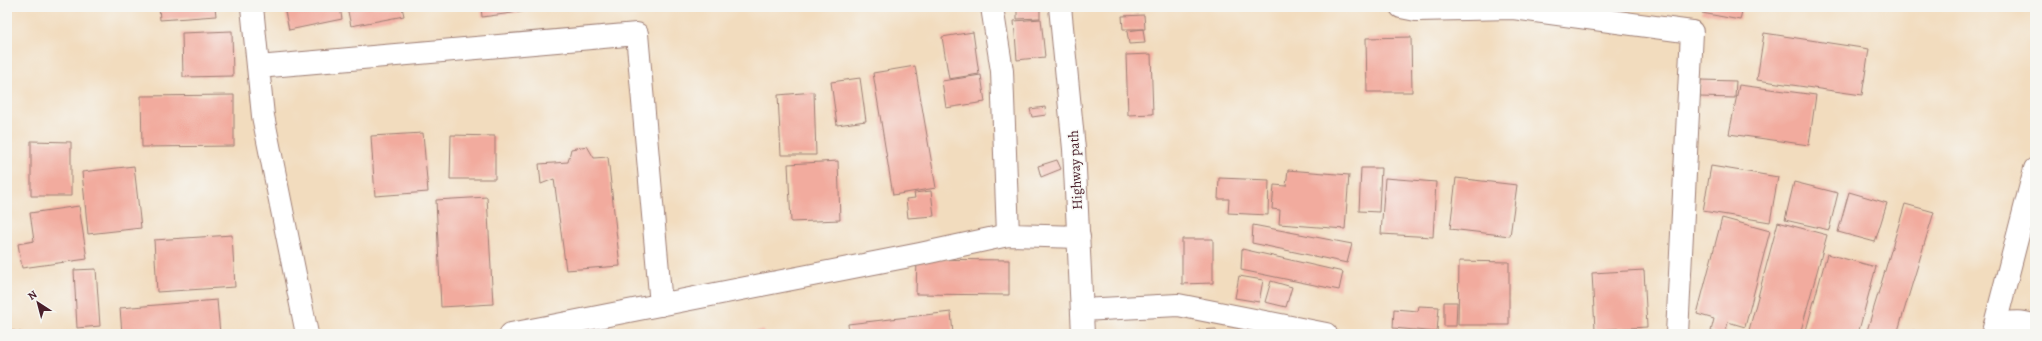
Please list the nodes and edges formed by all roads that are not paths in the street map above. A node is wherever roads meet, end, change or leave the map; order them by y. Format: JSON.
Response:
{"nodes":[{"id":1,"x":252,"y":7,"type":"edge"},
{"id":2,"x":992,"y":7,"type":"edge"},
{"id":3,"x":1060,"y":7,"type":"edge"},
{"id":4,"x":1400,"y":7,"type":"edge"},
{"id":5,"x":258,"y":67,"type":"junction"},
{"id":6,"x":2035,"y":169,"type":"edge"},
{"id":7,"x":1008,"y":235,"type":"junction"},
{"id":8,"x":1079,"y":237,"type":"junction"},
{"id":9,"x":661,"y":305,"type":"junction"},
{"id":10,"x":1082,"y":310,"type":"junction"},
{"id":11,"x":610,"y":324,"type":"edge"},
{"id":12,"x":2035,"y":326,"type":"edge"},
{"id":13,"x":1993,"y":333,"type":"edge"},
{"id":14,"x":306,"y":334,"type":"edge"},
{"id":15,"x":511,"y":334,"type":"edge"},
{"id":16,"x":1083,"y":334,"type":"edge"},
{"id":17,"x":1326,"y":334,"type":"edge"},
{"id":18,"x":1677,"y":334,"type":"edge"}],
"edges":[{"from":1,"to":5,"type":"street"},
{"from":2,"to":7,"type":"street"},
{"from":3,"to":8,"type":"street","name":"Highway path"},
{"from":4,"to":18,"type":"street"},
{"from":5,"to":9,"type":"street"},
{"from":5,"to":14,"type":"street"},
{"from":6,"to":13,"type":"street"},
{"from":7,"to":8,"type":"street"},
{"from":7,"to":9,"type":"street"},
{"from":8,"to":10,"type":"street","name":"Highway path"},
{"from":9,"to":11,"type":"street"},
{"from":10,"to":16,"type":"street","name":"Highway path"},
{"from":10,"to":17,"type":"street"},
{"from":11,"to":15,"type":"street"},
{"from":12,"to":13,"type":"street"}]}
